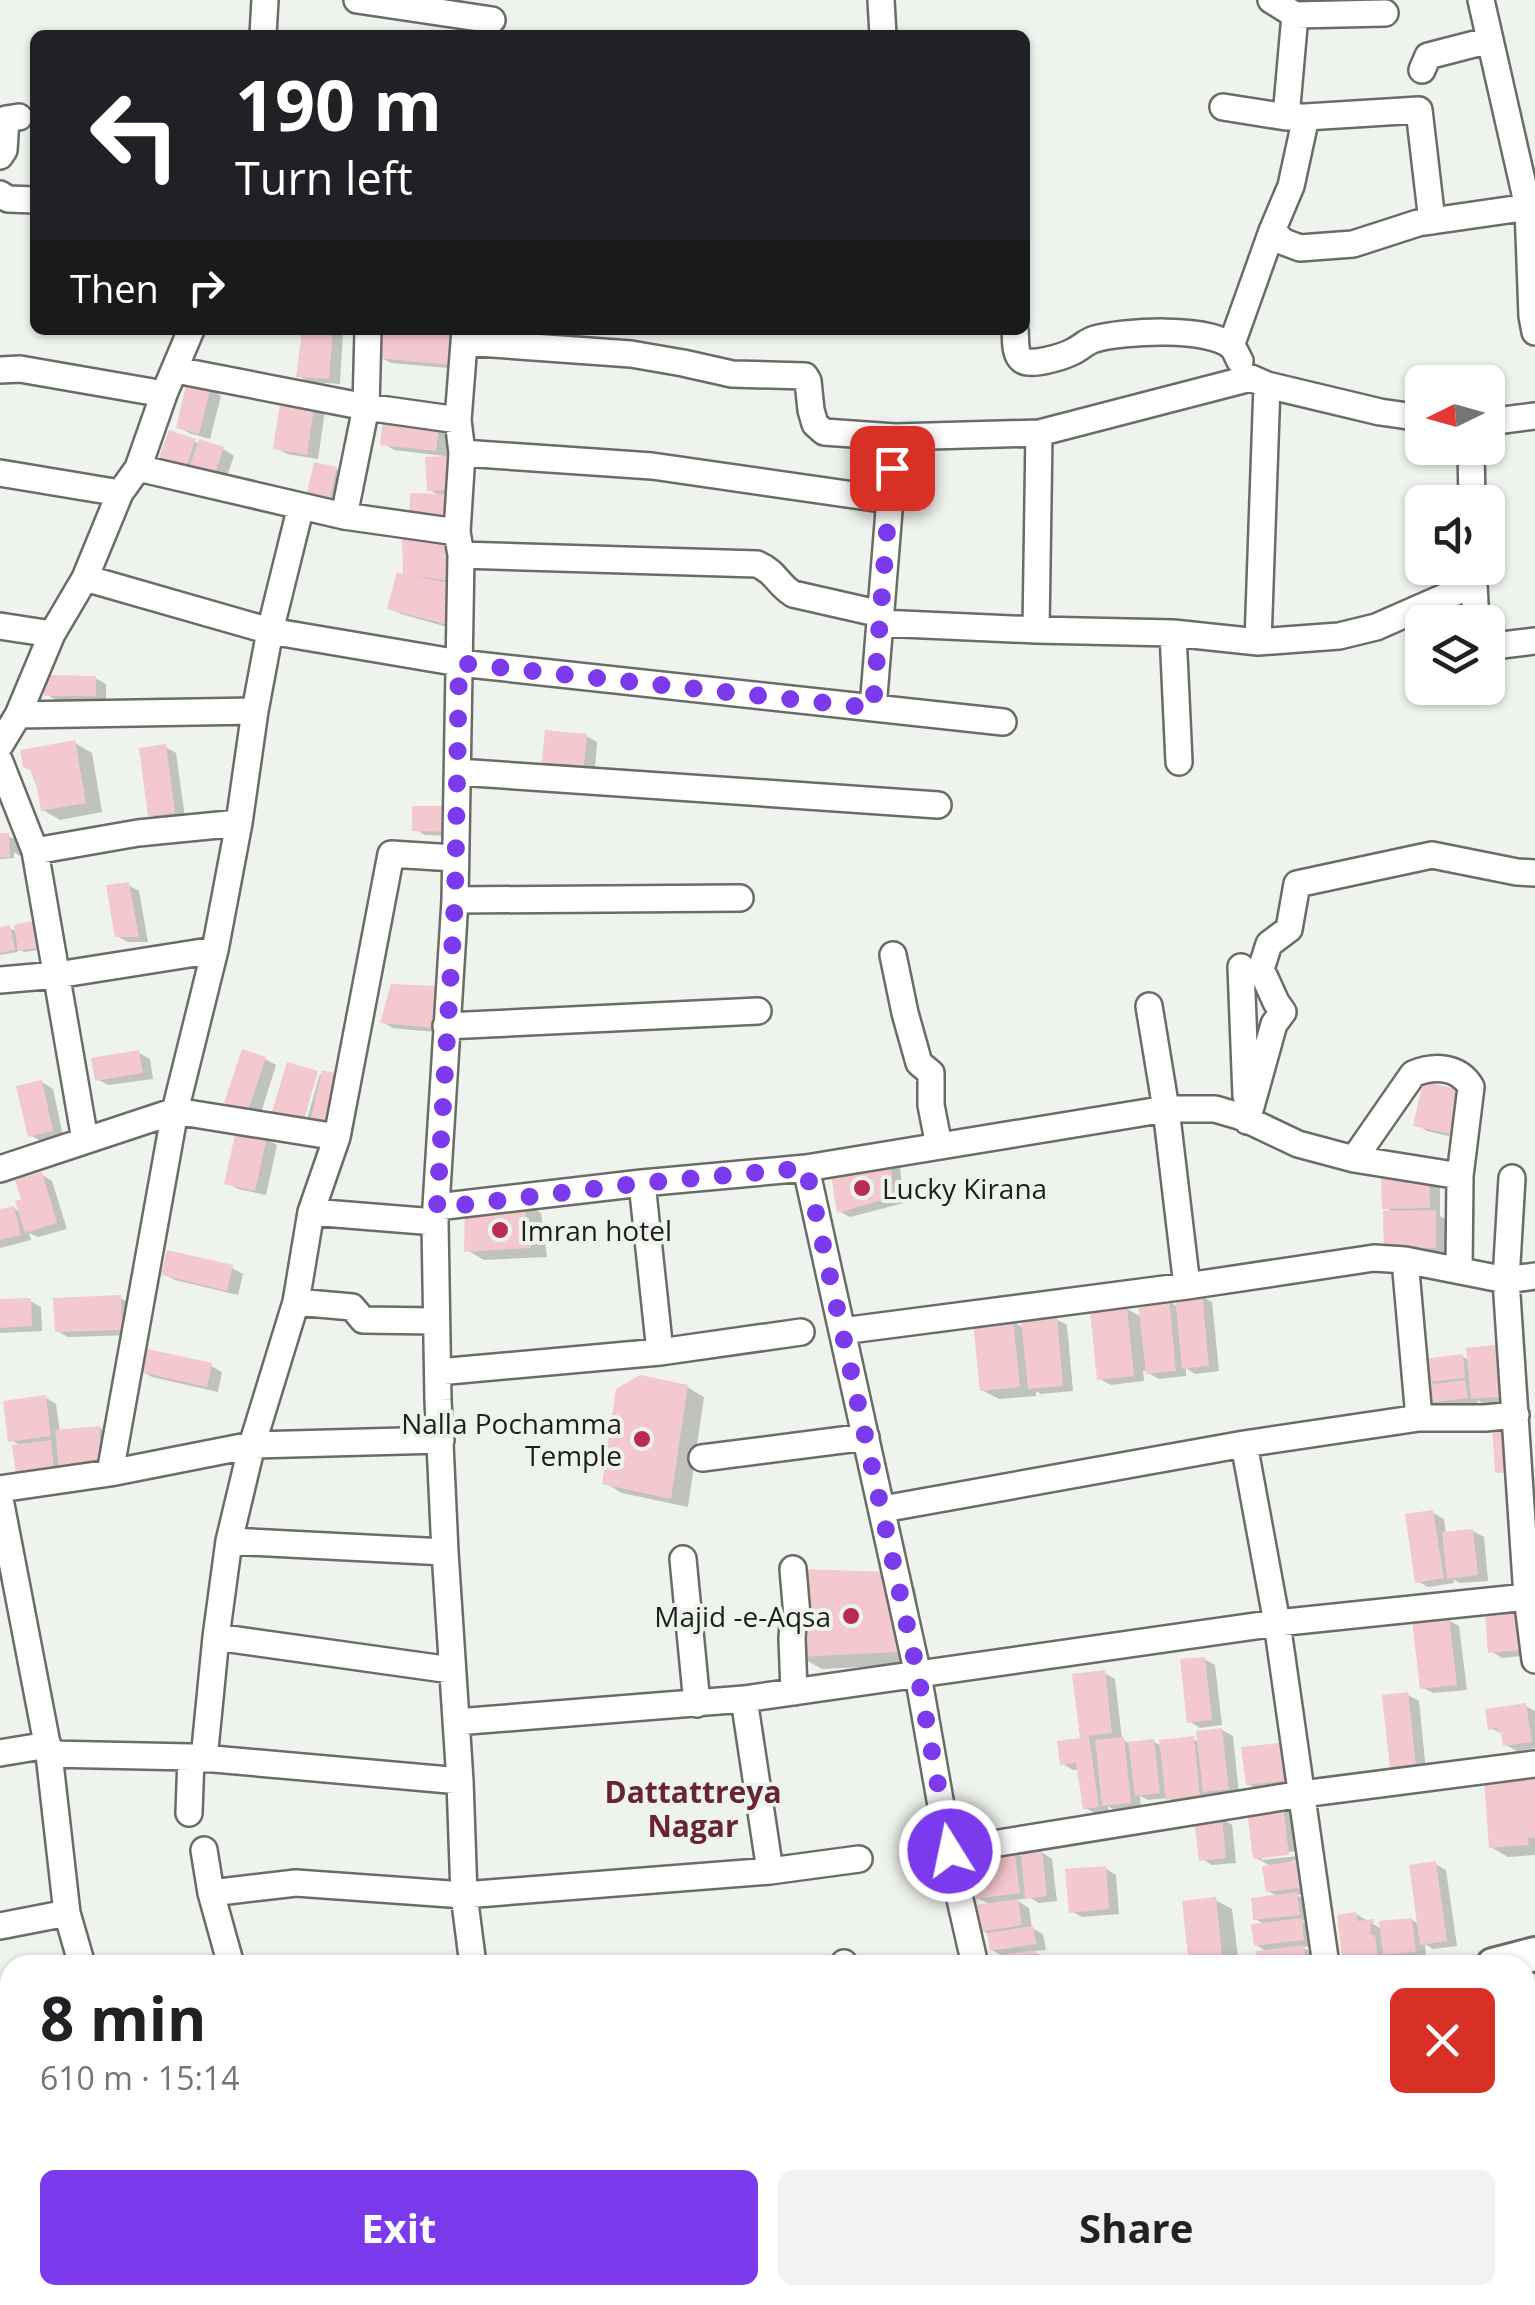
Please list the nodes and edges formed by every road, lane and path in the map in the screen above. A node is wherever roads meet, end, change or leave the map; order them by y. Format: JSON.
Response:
{"nodes":[{"id":1,"x":265,"y":0,"type":"edge"},
{"id":2,"x":357,"y":0,"type":"edge"},
{"id":3,"x":879,"y":0,"type":"edge"},
{"id":4,"x":1272,"y":0,"type":"edge"},
{"id":5,"x":1481,"y":0,"type":"edge"},
{"id":6,"x":1386,"y":12,"type":"dead end"},
{"id":7,"x":1295,"y":14,"type":"junction"},
{"id":8,"x":492,"y":18,"type":"edge"},
{"id":9,"x":263,"y":30,"type":"edge"},
{"id":10,"x":882,"y":30,"type":"edge"},
{"id":11,"x":1490,"y":40,"type":"junction"},
{"id":12,"x":1422,"y":70,"type":"dead end"},
{"id":13,"x":1223,"y":107,"type":"dead end"},
{"id":14,"x":19,"y":117,"type":"dead end"},
{"id":15,"x":1296,"y":117,"type":"junction"},
{"id":16,"x":0,"y":156,"type":"edge"},
{"id":17,"x":0,"y":194,"type":"edge"},
{"id":18,"x":30,"y":200,"type":"edge"},
{"id":19,"x":1532,"y":207,"type":"edge"},
{"id":20,"x":1432,"y":221,"type":"junction"},
{"id":21,"x":1272,"y":231,"type":"junction"},
{"id":22,"x":1535,"y":332,"type":"edge"},
{"id":23,"x":189,"y":335,"type":"edge"},
{"id":24,"x":368,"y":335,"type":"edge"},
{"id":25,"x":1015,"y":335,"type":"edge"},
{"id":26,"x":465,"y":336,"type":"edge"},
{"id":27,"x":1232,"y":346,"type":"junction"},
{"id":28,"x":0,"y":370,"type":"edge"},
{"id":29,"x":176,"y":370,"type":"junction"},
{"id":30,"x":1259,"y":381,"type":"junction"},
{"id":31,"x":164,"y":394,"type":"junction"},
{"id":32,"x":366,"y":407,"type":"junction"},
{"id":33,"x":1405,"y":416,"type":"edge"},
{"id":34,"x":1535,"y":416,"type":"edge"},
{"id":35,"x":458,"y":420,"type":"junction"},
{"id":36,"x":1505,"y":420,"type":"edge"},
{"id":37,"x":1039,"y":432,"type":"junction"},
{"id":38,"x":895,"y":437,"type":"junction"},
{"id":39,"x":462,"y":454,"type":"junction"},
{"id":40,"x":138,"y":468,"type":"junction"},
{"id":41,"x":0,"y":473,"type":"edge"},
{"id":42,"x":120,"y":493,"type":"junction"},
{"id":43,"x":889,"y":500,"type":"junction"},
{"id":44,"x":301,"y":506,"type":"junction"},
{"id":45,"x":344,"y":516,"type":"junction"},
{"id":46,"x":459,"y":544,"type":"junction"},
{"id":47,"x":85,"y":578,"type":"junction"},
{"id":48,"x":1457,"y":585,"type":"edge"},
{"id":49,"x":880,"y":619,"type":"junction"},
{"id":50,"x":0,"y":626,"type":"edge"},
{"id":51,"x":1036,"y":630,"type":"junction"},
{"id":52,"x":270,"y":631,"type":"junction"},
{"id":53,"x":1173,"y":633,"type":"junction"},
{"id":54,"x":52,"y":634,"type":"junction"},
{"id":55,"x":1535,"y":641,"type":"edge"},
{"id":56,"x":1258,"y":642,"type":"junction"},
{"id":57,"x":1505,"y":645,"type":"edge"},
{"id":58,"x":459,"y":663,"type":"junction"},
{"id":59,"x":873,"y":708,"type":"junction"},
{"id":60,"x":255,"y":711,"type":"junction"},
{"id":61,"x":18,"y":715,"type":"junction"},
{"id":62,"x":1004,"y":722,"type":"dead end"},
{"id":63,"x":0,"y":745,"type":"edge"},
{"id":64,"x":0,"y":762,"type":"edge"},
{"id":65,"x":1179,"y":762,"type":"dead end"},
{"id":66,"x":458,"y":772,"type":"junction"},
{"id":67,"x":938,"y":805,"type":"dead end"},
{"id":68,"x":239,"y":823,"type":"junction"},
{"id":69,"x":35,"y":851,"type":"junction"},
{"id":70,"x":454,"y":858,"type":"junction"},
{"id":71,"x":1535,"y":873,"type":"edge"},
{"id":72,"x":740,"y":898,"type":"dead end"},
{"id":73,"x":455,"y":900,"type":"junction"},
{"id":74,"x":216,"y":950,"type":"junction"},
{"id":75,"x":893,"y":954,"type":"dead end"},
{"id":76,"x":1241,"y":967,"type":"dead end"},
{"id":77,"x":56,"y":975,"type":"junction"},
{"id":78,"x":0,"y":980,"type":"edge"},
{"id":79,"x":1150,"y":1006,"type":"dead end"},
{"id":80,"x":758,"y":1011,"type":"dead end"},
{"id":81,"x":446,"y":1026,"type":"junction"},
{"id":82,"x":1166,"y":1109,"type":"junction"},
{"id":83,"x":175,"y":1111,"type":"junction"},
{"id":84,"x":1248,"y":1121,"type":"junction"},
{"id":85,"x":336,"y":1137,"type":"junction"},
{"id":86,"x":84,"y":1140,"type":"junction"},
{"id":87,"x":939,"y":1146,"type":"junction"},
{"id":88,"x":1354,"y":1159,"type":"junction"},
{"id":89,"x":0,"y":1168,"type":"edge"},
{"id":90,"x":806,"y":1168,"type":"junction"},
{"id":91,"x":1460,"y":1176,"type":"junction"},
{"id":92,"x":1512,"y":1178,"type":"dead end"},
{"id":93,"x":642,"y":1183,"type":"junction"},
{"id":94,"x":311,"y":1212,"type":"junction"},
{"id":95,"x":436,"y":1215,"type":"junction"},
{"id":96,"x":1405,"y":1260,"type":"junction"},
{"id":97,"x":1459,"y":1270,"type":"junction"},
{"id":98,"x":1535,"y":1276,"type":"edge"},
{"id":99,"x":1506,"y":1280,"type":"junction"},
{"id":100,"x":1187,"y":1286,"type":"junction"},
{"id":101,"x":296,"y":1302,"type":"junction"},
{"id":102,"x":436,"y":1321,"type":"junction"},
{"id":103,"x":842,"y":1331,"type":"junction"},
{"id":104,"x":801,"y":1332,"type":"dead end"},
{"id":105,"x":660,"y":1352,"type":"junction"},
{"id":106,"x":438,"y":1372,"type":"junction"},
{"id":107,"x":1516,"y":1415,"type":"junction"},
{"id":108,"x":1419,"y":1418,"type":"junction"},
{"id":109,"x":866,"y":1437,"type":"junction"},
{"id":110,"x":441,"y":1440,"type":"junction"},
{"id":111,"x":1244,"y":1444,"type":"junction"},
{"id":112,"x":252,"y":1445,"type":"junction"},
{"id":113,"x":702,"y":1458,"type":"dead end"},
{"id":114,"x":110,"y":1473,"type":"junction"},
{"id":115,"x":0,"y":1489,"type":"edge"},
{"id":116,"x":0,"y":1499,"type":"edge"},
{"id":117,"x":882,"y":1509,"type":"junction"},
{"id":118,"x":228,"y":1541,"type":"junction"},
{"id":119,"x":445,"y":1552,"type":"junction"},
{"id":120,"x":683,"y":1560,"type":"dead end"},
{"id":121,"x":792,"y":1569,"type":"dead end"},
{"id":122,"x":1527,"y":1597,"type":"junction"},
{"id":123,"x":1278,"y":1623,"type":"junction"},
{"id":124,"x":1533,"y":1626,"type":"edge"},
{"id":125,"x":216,"y":1637,"type":"junction"},
{"id":126,"x":1535,"y":1660,"type":"edge"},
{"id":127,"x":451,"y":1670,"type":"junction"},
{"id":128,"x":918,"y":1675,"type":"junction"},
{"id":129,"x":794,"y":1692,"type":"junction"},
{"id":130,"x":744,"y":1699,"type":"junction"},
{"id":131,"x":698,"y":1704,"type":"junction"},
{"id":132,"x":456,"y":1722,"type":"junction"},
{"id":133,"x":48,"y":1750,"type":"junction"},
{"id":134,"x":0,"y":1754,"type":"edge"},
{"id":135,"x":198,"y":1758,"type":"junction"},
{"id":136,"x":1535,"y":1764,"type":"edge"},
{"id":137,"x":460,"y":1781,"type":"junction"},
{"id":138,"x":1302,"y":1794,"type":"junction"},
{"id":139,"x":190,"y":1813,"type":"dead end"},
{"id":140,"x":204,"y":1850,"type":"dead end"},
{"id":141,"x":950,"y":1851,"type":"junction"},
{"id":142,"x":859,"y":1859,"type":"dead end"},
{"id":143,"x":770,"y":1871,"type":"junction"},
{"id":144,"x":211,"y":1892,"type":"junction"},
{"id":145,"x":464,"y":1895,"type":"junction"},
{"id":146,"x":67,"y":1913,"type":"junction"},
{"id":147,"x":0,"y":1926,"type":"edge"},
{"id":148,"x":79,"y":1955,"type":"edge"},
{"id":149,"x":228,"y":1955,"type":"edge"},
{"id":150,"x":472,"y":1955,"type":"edge"},
{"id":151,"x":973,"y":1955,"type":"edge"},
{"id":152,"x":1325,"y":1955,"type":"edge"}],
"edges":[{"from":1,"to":9,"type":"street"},
{"from":2,"to":8,"type":"street"},
{"from":3,"to":10,"type":"street"},
{"from":4,"to":7,"type":"street"},
{"from":5,"to":11,"type":"street"},
{"from":6,"to":7,"type":"street"},
{"from":7,"to":15,"type":"street"},
{"from":11,"to":12,"type":"street"},
{"from":11,"to":19,"type":"street"},
{"from":13,"to":15,"type":"street"},
{"from":14,"to":16,"type":"street"},
{"from":15,"to":20,"type":"street"},
{"from":15,"to":21,"type":"street"},
{"from":17,"to":18,"type":"street"},
{"from":19,"to":20,"type":"street"},
{"from":19,"to":22,"type":"street"},
{"from":20,"to":21,"type":"street"},
{"from":21,"to":27,"type":"street"},
{"from":23,"to":29,"type":"street"},
{"from":24,"to":32,"type":"street"},
{"from":25,"to":27,"type":"street"},
{"from":26,"to":35,"type":"street"},
{"from":26,"to":38,"type":"street"},
{"from":27,"to":30,"type":"street"},
{"from":28,"to":31,"type":"street"},
{"from":29,"to":31,"type":"street"},
{"from":29,"to":32,"type":"street"},
{"from":30,"to":33,"type":"street"},
{"from":30,"to":37,"type":"street"},
{"from":30,"to":56,"type":"street"},
{"from":31,"to":40,"type":"street"},
{"from":32,"to":35,"type":"street"},
{"from":32,"to":45,"type":"street"},
{"from":34,"to":36,"type":"street"},
{"from":35,"to":39,"type":"street"},
{"from":37,"to":38,"type":"street"},
{"from":37,"to":51,"type":"street"},
{"from":38,"to":43,"type":"street"},
{"from":39,"to":43,"type":"street"},
{"from":39,"to":46,"type":"street"},
{"from":40,"to":42,"type":"street"},
{"from":40,"to":44,"type":"street"},
{"from":41,"to":42,"type":"street"},
{"from":42,"to":47,"type":"street"},
{"from":43,"to":49,"type":"street"},
{"from":44,"to":45,"type":"street"},
{"from":44,"to":52,"type":"street"},
{"from":45,"to":46,"type":"street"},
{"from":46,"to":49,"type":"street"},
{"from":46,"to":58,"type":"street"},
{"from":47,"to":52,"type":"street"},
{"from":47,"to":54,"type":"street"},
{"from":48,"to":56,"type":"street"},
{"from":49,"to":51,"type":"street"},
{"from":49,"to":59,"type":"street"},
{"from":50,"to":54,"type":"street"},
{"from":51,"to":53,"type":"street"},
{"from":52,"to":58,"type":"street"},
{"from":52,"to":60,"type":"street"},
{"from":53,"to":56,"type":"street"},
{"from":53,"to":65,"type":"street"},
{"from":54,"to":61,"type":"street"},
{"from":55,"to":57,"type":"street"},
{"from":58,"to":59,"type":"street"},
{"from":58,"to":66,"type":"street"},
{"from":59,"to":62,"type":"street"},
{"from":60,"to":61,"type":"street"},
{"from":60,"to":68,"type":"street"},
{"from":61,"to":63,"type":"street"},
{"from":64,"to":69,"type":"street"},
{"from":66,"to":67,"type":"street"},
{"from":66,"to":70,"type":"street"},
{"from":68,"to":69,"type":"street"},
{"from":68,"to":74,"type":"street"},
{"from":69,"to":77,"type":"street"},
{"from":70,"to":73,"type":"street"},
{"from":70,"to":85,"type":"street"},
{"from":71,"to":84,"type":"street"},
{"from":72,"to":73,"type":"street"},
{"from":73,"to":81,"type":"street"},
{"from":74,"to":77,"type":"street"},
{"from":74,"to":83,"type":"street"},
{"from":75,"to":87,"type":"street"},
{"from":76,"to":84,"type":"street"},
{"from":77,"to":78,"type":"street"},
{"from":77,"to":86,"type":"street"},
{"from":79,"to":82,"type":"street"},
{"from":80,"to":81,"type":"street"},
{"from":81,"to":95,"type":"street"},
{"from":82,"to":84,"type":"street"},
{"from":82,"to":87,"type":"street"},
{"from":82,"to":100,"type":"street"},
{"from":83,"to":85,"type":"street"},
{"from":83,"to":86,"type":"street"},
{"from":83,"to":114,"type":"street"},
{"from":84,"to":88,"type":"street"},
{"from":85,"to":94,"type":"street"},
{"from":86,"to":89,"type":"street"},
{"from":87,"to":90,"type":"street"},
{"from":88,"to":91,"type":"street"},
{"from":88,"to":91,"type":"street"},
{"from":90,"to":93,"type":"street"},
{"from":90,"to":103,"type":"street"},
{"from":91,"to":97,"type":"street"},
{"from":92,"to":99,"type":"street"},
{"from":93,"to":95,"type":"street"},
{"from":93,"to":105,"type":"street"},
{"from":94,"to":95,"type":"street"},
{"from":94,"to":101,"type":"street"},
{"from":95,"to":102,"type":"street"},
{"from":96,"to":97,"type":"street"},
{"from":96,"to":100,"type":"street"},
{"from":96,"to":108,"type":"street"},
{"from":97,"to":99,"type":"street"},
{"from":98,"to":99,"type":"street"},
{"from":99,"to":107,"type":"street"},
{"from":100,"to":103,"type":"street"},
{"from":101,"to":102,"type":"street"},
{"from":101,"to":112,"type":"street"},
{"from":102,"to":106,"type":"street"},
{"from":103,"to":109,"type":"street"},
{"from":104,"to":105,"type":"street"},
{"from":105,"to":106,"type":"street"},
{"from":106,"to":110,"type":"street"},
{"from":107,"to":108,"type":"street"},
{"from":107,"to":122,"type":"street"},
{"from":108,"to":111,"type":"street"},
{"from":109,"to":113,"type":"street"},
{"from":109,"to":117,"type":"street"},
{"from":110,"to":112,"type":"street"},
{"from":110,"to":119,"type":"street"},
{"from":111,"to":117,"type":"street"},
{"from":111,"to":123,"type":"street"},
{"from":112,"to":114,"type":"street"},
{"from":112,"to":118,"type":"street"},
{"from":114,"to":115,"type":"street"},
{"from":116,"to":133,"type":"street"},
{"from":117,"to":128,"type":"street"},
{"from":118,"to":119,"type":"street"},
{"from":118,"to":125,"type":"street"},
{"from":119,"to":127,"type":"street"},
{"from":120,"to":131,"type":"street"},
{"from":121,"to":129,"type":"street"},
{"from":122,"to":123,"type":"street"},
{"from":122,"to":124,"type":"street"},
{"from":123,"to":128,"type":"street"},
{"from":123,"to":138,"type":"street"},
{"from":124,"to":126,"type":"street"},
{"from":125,"to":127,"type":"street"},
{"from":125,"to":135,"type":"street"},
{"from":127,"to":132,"type":"street"},
{"from":128,"to":129,"type":"street"},
{"from":128,"to":141,"type":"street"},
{"from":129,"to":130,"type":"street"},
{"from":130,"to":131,"type":"street"},
{"from":130,"to":143,"type":"street"},
{"from":131,"to":132,"type":"street"},
{"from":132,"to":137,"type":"street"},
{"from":133,"to":134,"type":"street"},
{"from":133,"to":135,"type":"street"},
{"from":133,"to":146,"type":"street"},
{"from":135,"to":137,"type":"street"},
{"from":135,"to":139,"type":"street"},
{"from":136,"to":138,"type":"street"},
{"from":137,"to":145,"type":"street"},
{"from":138,"to":141,"type":"street"},
{"from":138,"to":152,"type":"street"},
{"from":140,"to":144,"type":"street"},
{"from":141,"to":151,"type":"street"},
{"from":142,"to":143,"type":"street"},
{"from":143,"to":145,"type":"street"},
{"from":144,"to":145,"type":"street"},
{"from":144,"to":149,"type":"street"},
{"from":145,"to":150,"type":"street"},
{"from":146,"to":147,"type":"street"},
{"from":146,"to":148,"type":"street"}]}
